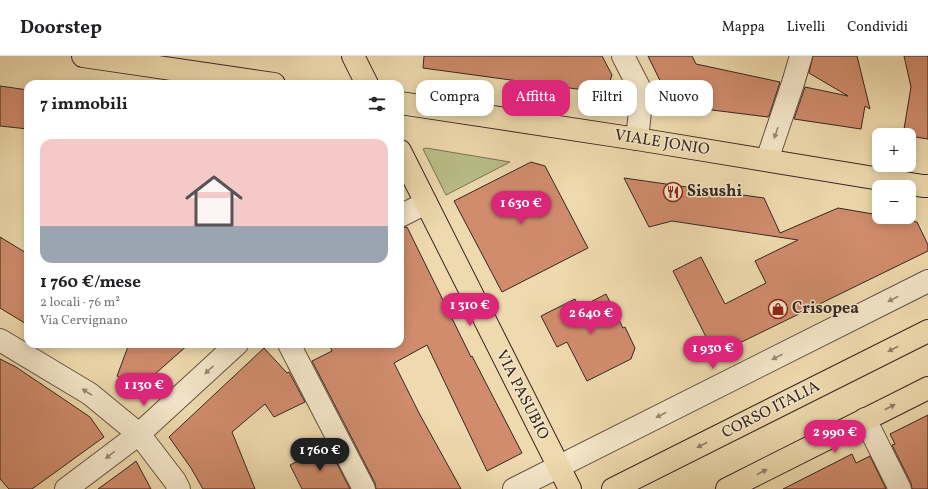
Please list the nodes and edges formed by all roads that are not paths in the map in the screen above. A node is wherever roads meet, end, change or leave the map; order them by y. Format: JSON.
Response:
{"nodes":[{"id":1,"x":83,"y":56,"type":"edge"},
{"id":2,"x":353,"y":56,"type":"edge"},
{"id":3,"x":623,"y":56,"type":"edge"},
{"id":4,"x":801,"y":56,"type":"edge"},
{"id":5,"x":247,"y":80,"type":"edge"},
{"id":6,"x":364,"y":80,"type":"edge"},
{"id":7,"x":404,"y":103,"type":"edge"},
{"id":8,"x":637,"y":139,"type":"junction"},
{"id":9,"x":404,"y":159,"type":"edge"},
{"id":10,"x":767,"y":160,"type":"junction"},
{"id":11,"x":926,"y":187,"type":"edge"},
{"id":12,"x":426,"y":203,"type":"junction"},
{"id":13,"x":404,"y":214,"type":"edge"},
{"id":14,"x":928,"y":281,"type":"edge"},
{"id":15,"x":928,"y":331,"type":"edge"},
{"id":16,"x":0,"y":340,"type":"edge"},
{"id":17,"x":233,"y":348,"type":"edge"},
{"id":18,"x":291,"y":348,"type":"edge"},
{"id":19,"x":928,"y":388,"type":"edge"},
{"id":20,"x":865,"y":420,"type":"junction"},
{"id":21,"x":139,"y":434,"type":"junction"},
{"id":22,"x":558,"y":466,"type":"junction"},
{"id":23,"x":66,"y":489,"type":"edge"},
{"id":24,"x":179,"y":489,"type":"edge"},
{"id":25,"x":364,"y":489,"type":"edge"},
{"id":26,"x":514,"y":489,"type":"edge"},
{"id":27,"x":570,"y":489,"type":"edge"},
{"id":28,"x":613,"y":489,"type":"edge"},
{"id":29,"x":727,"y":489,"type":"edge"},
{"id":30,"x":900,"y":489,"type":"edge"}],
"edges":[{"from":1,"to":5,"type":"main road"},
{"from":2,"to":6,"type":"main road"},
{"from":3,"to":8,"type":"street"},
{"from":4,"to":10,"type":"street","one_way":true},
{"from":7,"to":8,"type":"main road","name":"VIALE JONIO"},
{"from":8,"to":10,"type":"main road","name":"VIALE JONIO"},
{"from":9,"to":12,"type":"main road","name":"VIA PASUBIO"},
{"from":10,"to":11,"type":"main road","name":"VIALE JONIO"},
{"from":12,"to":13,"type":"street"},
{"from":12,"to":22,"type":"main road","name":"VIA PASUBIO"},
{"from":14,"to":22,"type":"street","one_way":true},
{"from":15,"to":28,"type":"main road","name":"CORSO ITALIA","one_way":true},
{"from":21,"to":16,"type":"street","one_way":true},
{"from":17,"to":21,"type":"street","one_way":true},
{"from":18,"to":25,"type":"street"},
{"from":20,"to":19,"type":"main road","one_way":true},
{"from":29,"to":20,"type":"main road","one_way":true},
{"from":20,"to":30,"type":"street"},
{"from":21,"to":23,"type":"street","one_way":true},
{"from":21,"to":24,"type":"street"},
{"from":22,"to":26,"type":"street"},
{"from":22,"to":27,"type":"main road","name":"VIA PASUBIO"}]}
